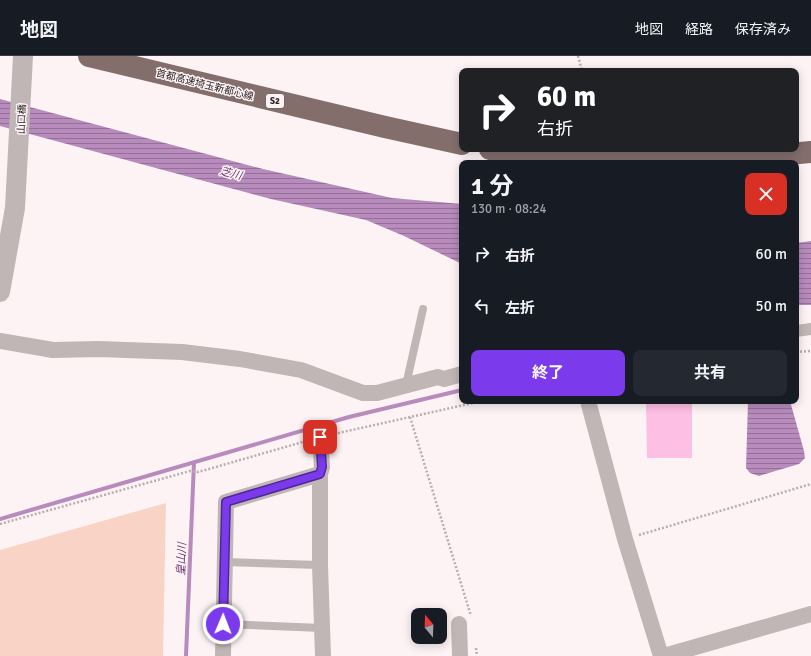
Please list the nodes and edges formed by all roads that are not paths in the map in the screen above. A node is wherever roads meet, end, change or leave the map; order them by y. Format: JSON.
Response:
{"nodes":[{"id":1,"x":23,"y":56,"type":"edge"},
{"id":2,"x":89,"y":56,"type":"edge"},
{"id":3,"x":140,"y":56,"type":"edge"},
{"id":4,"x":459,"y":132,"type":"edge"},
{"id":5,"x":459,"y":143,"type":"edge"},
{"id":6,"x":511,"y":152,"type":"edge"},
{"id":7,"x":596,"y":152,"type":"edge"},
{"id":8,"x":811,"y":152,"type":"edge"},
{"id":9,"x":568,"y":160,"type":"edge"},
{"id":10,"x":811,"y":163,"type":"edge"},
{"id":11,"x":799,"y":164,"type":"edge"},
{"id":12,"x":2,"y":265,"type":"edge"},
{"id":13,"x":0,"y":292,"type":"edge"},
{"id":14,"x":423,"y":309,"type":"dead end"},
{"id":15,"x":811,"y":329,"type":"edge"},
{"id":16,"x":799,"y":331,"type":"edge"},
{"id":17,"x":0,"y":341,"type":"edge"},
{"id":18,"x":459,"y":375,"type":"edge"},
{"id":19,"x":406,"y":386,"type":"junction"},
{"id":20,"x":589,"y":404,"type":"edge"},
{"id":21,"x":320,"y":437,"type":"road end"},
{"id":22,"x":320,"y":474,"type":"junction"},
{"id":23,"x":225,"y":562,"type":"junction"},
{"id":24,"x":320,"y":565,"type":"junction"},
{"id":25,"x":811,"y":614,"type":"edge"},
{"id":26,"x":223,"y":624,"type":"junction"},
{"id":27,"x":459,"y":624,"type":"dead end"},
{"id":28,"x":322,"y":628,"type":"junction"},
{"id":29,"x":222,"y":656,"type":"edge"},
{"id":30,"x":323,"y":656,"type":"edge"},
{"id":31,"x":460,"y":656,"type":"edge"},
{"id":32,"x":661,"y":656,"type":"edge"},
{"id":33,"x":664,"y":656,"type":"edge"}],
"edges":[{"from":1,"to":12,"type":"street","name":"山口橋"},
{"from":2,"to":5,"type":"highway","name":"首都高速埼玉新都心線","number":"S2"},
{"from":3,"to":4,"type":"highway","name":"首都高速埼玉新都心線","number":"S2"},
{"from":6,"to":9,"type":"highway"},
{"from":7,"to":8,"type":"highway"},
{"from":10,"to":11,"type":"highway"},
{"from":12,"to":13,"type":"street","name":"山口橋"},
{"from":14,"to":19,"type":"lane"},
{"from":15,"to":16,"type":"street"},
{"from":17,"to":19,"type":"street"},
{"from":18,"to":19,"type":"street"},
{"from":20,"to":32,"type":"street"},
{"from":21,"to":22,"type":"street"},
{"from":22,"to":23,"type":"street"},
{"from":22,"to":24,"type":"street"},
{"from":23,"to":24,"type":"lane"},
{"from":23,"to":26,"type":"street"},
{"from":24,"to":28,"type":"street"},
{"from":25,"to":33,"type":"street"},
{"from":26,"to":28,"type":"lane"},
{"from":26,"to":29,"type":"street"},
{"from":27,"to":31,"type":"street"},
{"from":28,"to":30,"type":"street"}]}
